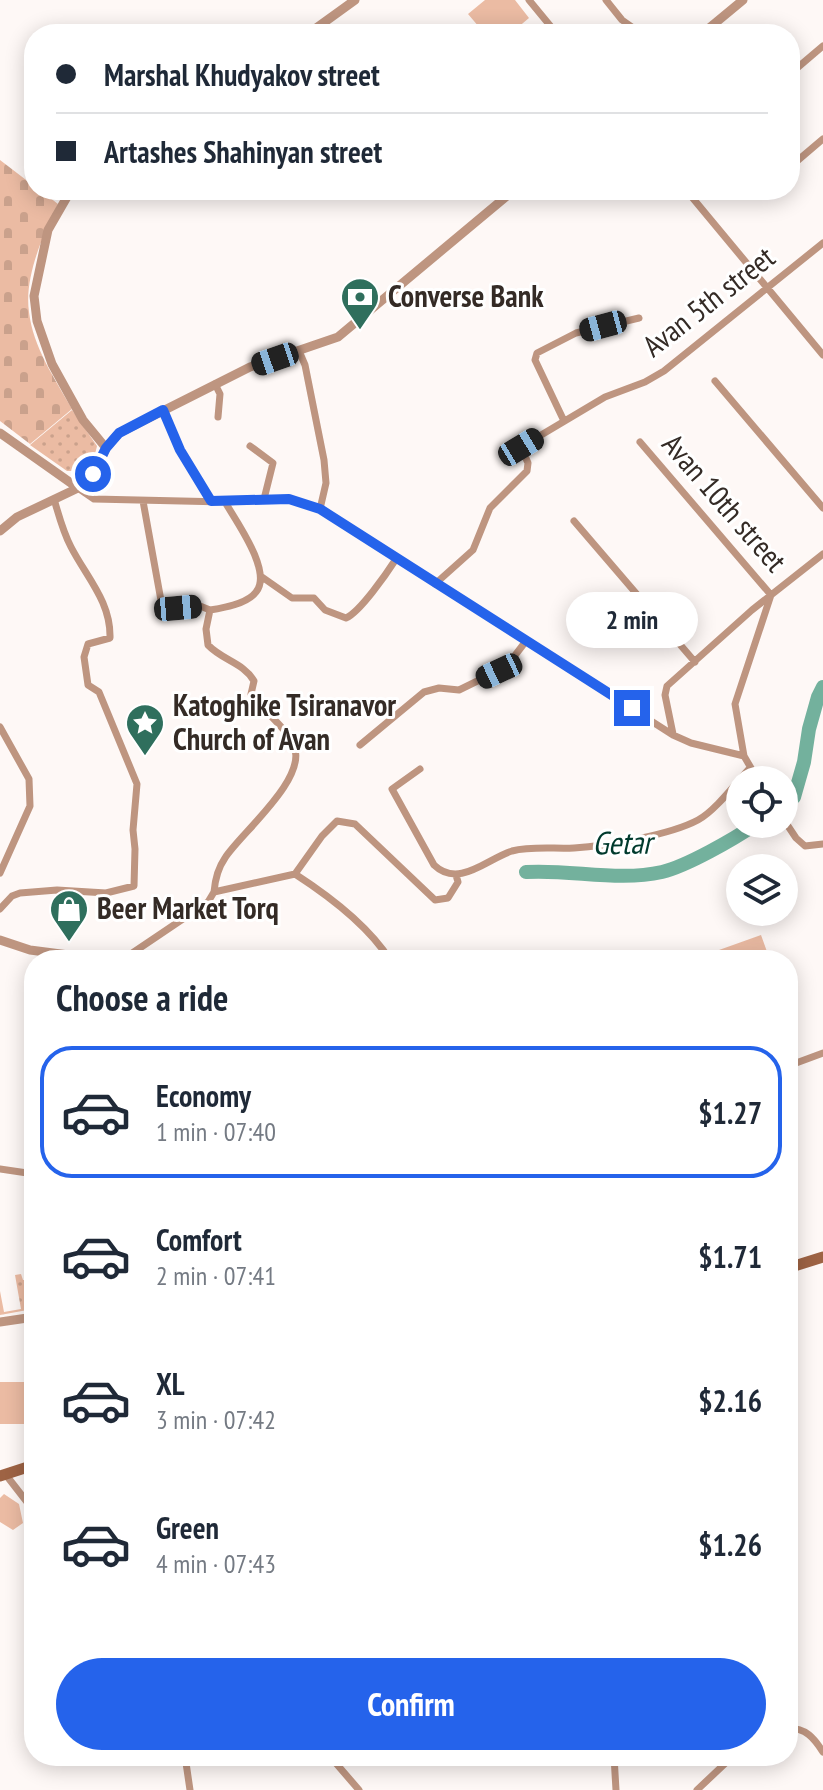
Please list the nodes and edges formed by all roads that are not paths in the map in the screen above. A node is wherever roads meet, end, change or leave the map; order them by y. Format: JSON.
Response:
{"nodes":[{"id":1,"x":355,"y":0,"type":"edge"},
{"id":2,"x":529,"y":0,"type":"edge"},
{"id":3,"x":606,"y":0,"type":"edge"},
{"id":4,"x":743,"y":0,"type":"edge"},
{"id":5,"x":322,"y":24,"type":"edge"},
{"id":6,"x":549,"y":24,"type":"edge"},
{"id":7,"x":628,"y":24,"type":"edge"},
{"id":8,"x":714,"y":24,"type":"edge"},
{"id":9,"x":823,"y":46,"type":"edge"},
{"id":10,"x":800,"y":66,"type":"edge"},
{"id":11,"x":823,"y":139,"type":"edge"},
{"id":12,"x":800,"y":159,"type":"edge"},
{"id":13,"x":65,"y":200,"type":"edge"},
{"id":14,"x":502,"y":200,"type":"edge"},
{"id":15,"x":694,"y":200,"type":"edge"},
{"id":16,"x":823,"y":243,"type":"edge"},
{"id":17,"x":767,"y":289,"type":"junction"},
{"id":18,"x":639,"y":318,"type":"dead end"},
{"id":19,"x":299,"y":351,"type":"junction"},
{"id":20,"x":823,"y":355,"type":"edge"},
{"id":21,"x":715,"y":381,"type":"dead end"},
{"id":22,"x":217,"y":388,"type":"junction"},
{"id":23,"x":163,"y":410,"type":"junction"},
{"id":24,"x":218,"y":417,"type":"dead end"},
{"id":25,"x":564,"y":421,"type":"junction"},
{"id":26,"x":0,"y":433,"type":"edge"},
{"id":27,"x":640,"y":442,"type":"dead end"},
{"id":28,"x":250,"y":446,"type":"dead end"},
{"id":29,"x":106,"y":448,"type":"junction"},
{"id":30,"x":78,"y":488,"type":"junction"},
{"id":31,"x":54,"y":499,"type":"junction"},
{"id":32,"x":264,"y":499,"type":"junction"},
{"id":33,"x":143,"y":501,"type":"junction"},
{"id":34,"x":211,"y":501,"type":"junction"},
{"id":35,"x":225,"y":502,"type":"junction"},
{"id":36,"x":823,"y":508,"type":"edge"},
{"id":37,"x":320,"y":509,"type":"junction"},
{"id":38,"x":574,"y":521,"type":"dead end"},
{"id":39,"x":0,"y":531,"type":"edge"},
{"id":40,"x":823,"y":554,"type":"edge"},
{"id":41,"x":396,"y":559,"type":"junction"},
{"id":42,"x":262,"y":577,"type":"junction"},
{"id":43,"x":435,"y":584,"type":"junction"},
{"id":44,"x":771,"y":595,"type":"junction"},
{"id":45,"x":210,"y":610,"type":"junction"},
{"id":46,"x":526,"y":641,"type":"junction"},
{"id":47,"x":695,"y":662,"type":"junction"},
{"id":48,"x":1,"y":731,"type":"edge"},
{"id":49,"x":673,"y":735,"type":"junction"},
{"id":50,"x":360,"y":745,"type":"dead end"},
{"id":51,"x":744,"y":756,"type":"junction"},
{"id":52,"x":749,"y":766,"type":"edge"},
{"id":53,"x":420,"y":769,"type":"dead end"},
{"id":54,"x":726,"y":793,"type":"edge"},
{"id":55,"x":796,"y":838,"type":"edge"},
{"id":56,"x":823,"y":844,"type":"edge"},
{"id":57,"x":0,"y":873,"type":"edge"},
{"id":58,"x":295,"y":874,"type":"junction"},
{"id":59,"x":456,"y":875,"type":"junction"},
{"id":60,"x":214,"y":892,"type":"junction"},
{"id":61,"x":0,"y":909,"type":"edge"},
{"id":62,"x":0,"y":940,"type":"edge"},
{"id":63,"x":30,"y":950,"type":"edge"},
{"id":64,"x":137,"y":950,"type":"edge"},
{"id":65,"x":382,"y":950,"type":"edge"},
{"id":66,"x":823,"y":1053,"type":"edge"},
{"id":67,"x":798,"y":1062,"type":"edge"},
{"id":68,"x":0,"y":1169,"type":"edge"},
{"id":69,"x":24,"y":1173,"type":"edge"},
{"id":70,"x":823,"y":1257,"type":"edge"},
{"id":71,"x":798,"y":1265,"type":"edge"},
{"id":72,"x":24,"y":1318,"type":"edge"},
{"id":73,"x":0,"y":1322,"type":"edge"},
{"id":74,"x":24,"y":1469,"type":"edge"},
{"id":75,"x":3,"y":1476,"type":"edge"},
{"id":76,"x":24,"y":1500,"type":"edge"},
{"id":77,"x":798,"y":1730,"type":"edge"},
{"id":78,"x":823,"y":1752,"type":"edge"},
{"id":79,"x":186,"y":1766,"type":"edge"},
{"id":80,"x":338,"y":1766,"type":"edge"},
{"id":81,"x":615,"y":1766,"type":"edge"},
{"id":82,"x":722,"y":1766,"type":"edge"},
{"id":83,"x":190,"y":1790,"type":"edge"},
{"id":84,"x":359,"y":1790,"type":"edge"},
{"id":85,"x":616,"y":1790,"type":"edge"},
{"id":86,"x":697,"y":1790,"type":"edge"}],
"edges":[{"from":1,"to":5,"type":"street"},
{"from":2,"to":6,"type":"street"},
{"from":3,"to":7,"type":"street"},
{"from":4,"to":8,"type":"street"},
{"from":9,"to":10,"type":"street"},
{"from":11,"to":12,"type":"street"},
{"from":13,"to":29,"type":"street"},
{"from":14,"to":19,"type":"street"},
{"from":15,"to":17,"type":"street"},
{"from":16,"to":17,"type":"street","name":"Avan 5th street"},
{"from":17,"to":20,"type":"street"},
{"from":17,"to":25,"type":"street","name":"Avan 5th street"},
{"from":18,"to":25,"type":"street"},
{"from":19,"to":22,"type":"street"},
{"from":19,"to":37,"type":"street"},
{"from":21,"to":36,"type":"street"},
{"from":22,"to":23,"type":"street"},
{"from":22,"to":24,"type":"street"},
{"from":23,"to":29,"type":"street"},
{"from":23,"to":34,"type":"street"},
{"from":25,"to":43,"type":"street","name":"Avan 5th street"},
{"from":26,"to":30,"type":"street"},
{"from":27,"to":44,"type":"street","name":"Avan 10th street"},
{"from":28,"to":32,"type":"street"},
{"from":29,"to":30,"type":"street"},
{"from":30,"to":31,"type":"street"},
{"from":30,"to":33,"type":"street"},
{"from":31,"to":39,"type":"street"},
{"from":31,"to":61,"type":"street"},
{"from":32,"to":35,"type":"street"},
{"from":32,"to":37,"type":"street"},
{"from":33,"to":34,"type":"street"},
{"from":33,"to":45,"type":"street"},
{"from":34,"to":35,"type":"street"},
{"from":35,"to":42,"type":"street"},
{"from":37,"to":41,"type":"street"},
{"from":38,"to":47,"type":"street"},
{"from":40,"to":44,"type":"street"},
{"from":41,"to":42,"type":"street"},
{"from":41,"to":43,"type":"street"},
{"from":42,"to":45,"type":"street"},
{"from":43,"to":46,"type":"street"},
{"from":44,"to":47,"type":"street"},
{"from":44,"to":51,"type":"street"},
{"from":45,"to":60,"type":"street"},
{"from":46,"to":49,"type":"street"},
{"from":46,"to":50,"type":"street"},
{"from":47,"to":49,"type":"street"},
{"from":48,"to":57,"type":"street"},
{"from":49,"to":51,"type":"street"},
{"from":51,"to":52,"type":"street"},
{"from":53,"to":59,"type":"street"},
{"from":54,"to":59,"type":"street"},
{"from":55,"to":56,"type":"street"},
{"from":58,"to":59,"type":"street"},
{"from":58,"to":60,"type":"street"},
{"from":58,"to":65,"type":"street"},
{"from":60,"to":64,"type":"street"},
{"from":62,"to":63,"type":"street"},
{"from":66,"to":67,"type":"street"},
{"from":68,"to":69,"type":"street"},
{"from":70,"to":71,"type":"main road"},
{"from":72,"to":73,"type":"street"},
{"from":74,"to":75,"type":"main road"},
{"from":75,"to":76,"type":"street"},
{"from":77,"to":78,"type":"street"},
{"from":79,"to":83,"type":"street"},
{"from":80,"to":84,"type":"street"},
{"from":81,"to":85,"type":"street"},
{"from":82,"to":86,"type":"street"}]}
